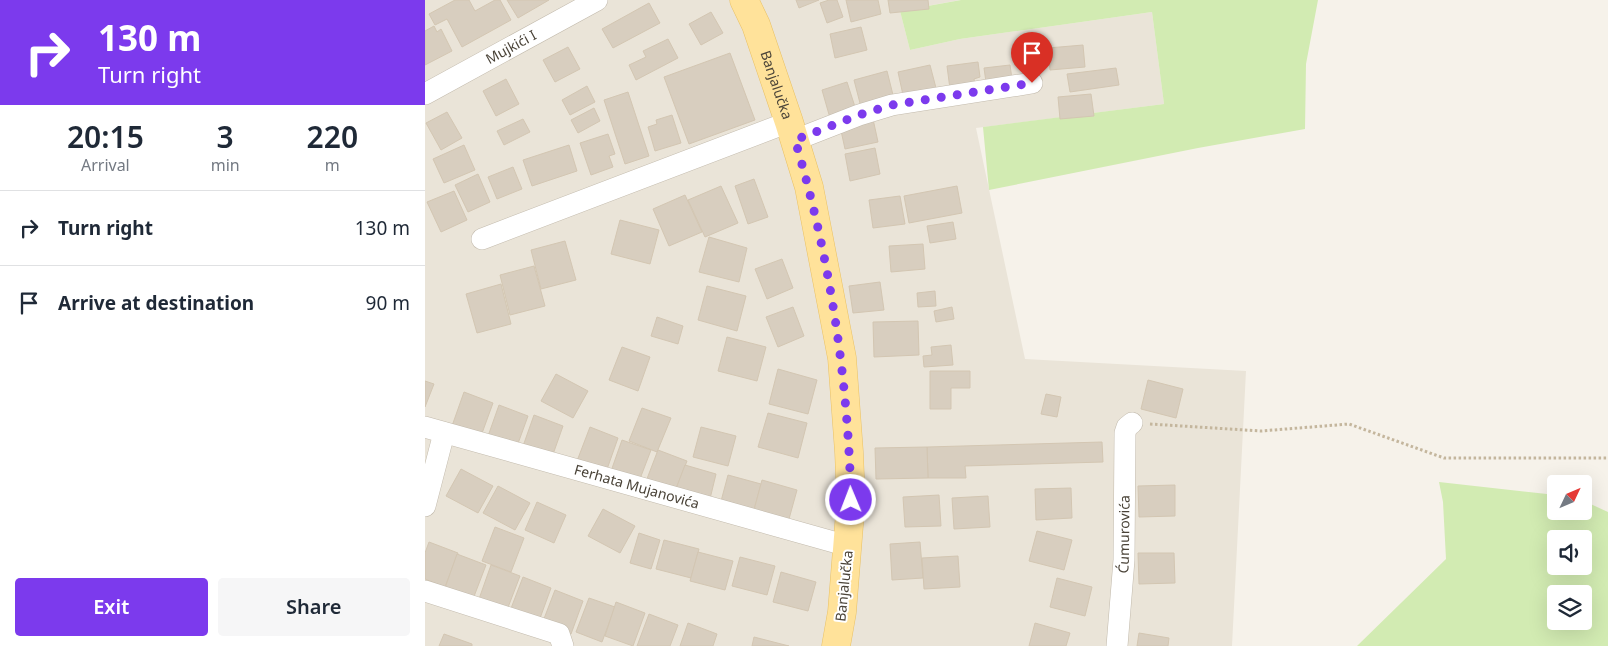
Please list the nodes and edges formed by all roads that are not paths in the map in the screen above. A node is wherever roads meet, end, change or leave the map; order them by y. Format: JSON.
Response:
{"nodes":[{"id":1,"x":597,"y":0,"type":"edge"},
{"id":2,"x":744,"y":0,"type":"edge"},
{"id":3,"x":1032,"y":83,"type":"dead end"},
{"id":4,"x":425,"y":94,"type":"edge"},
{"id":5,"x":792,"y":131,"type":"junction"},
{"id":6,"x":482,"y":239,"type":"dead end"},
{"id":7,"x":1132,"y":423,"type":"road end"},
{"id":8,"x":435,"y":430,"type":"edge"},
{"id":9,"x":425,"y":506,"type":"edge"},
{"id":10,"x":848,"y":546,"type":"junction"},
{"id":11,"x":425,"y":591,"type":"edge"},
{"id":12,"x":563,"y":646,"type":"edge"},
{"id":13,"x":836,"y":646,"type":"edge"},
{"id":14,"x":1117,"y":646,"type":"edge"}],
"edges":[{"from":1,"to":4,"type":"street","name":"Mujkići I"},
{"from":2,"to":5,"type":"main road","name":"Banjalučka"},
{"from":3,"to":5,"type":"street"},
{"from":5,"to":6,"type":"street"},
{"from":5,"to":10,"type":"main road","name":"Banjalučka"},
{"from":7,"to":14,"type":"street","name":"Ćumurovića"},
{"from":8,"to":9,"type":"street"},
{"from":8,"to":10,"type":"street","name":"Ferhata Mujanovića"},
{"from":10,"to":13,"type":"main road","name":"Banjalučka"},
{"from":11,"to":12,"type":"street"}]}
